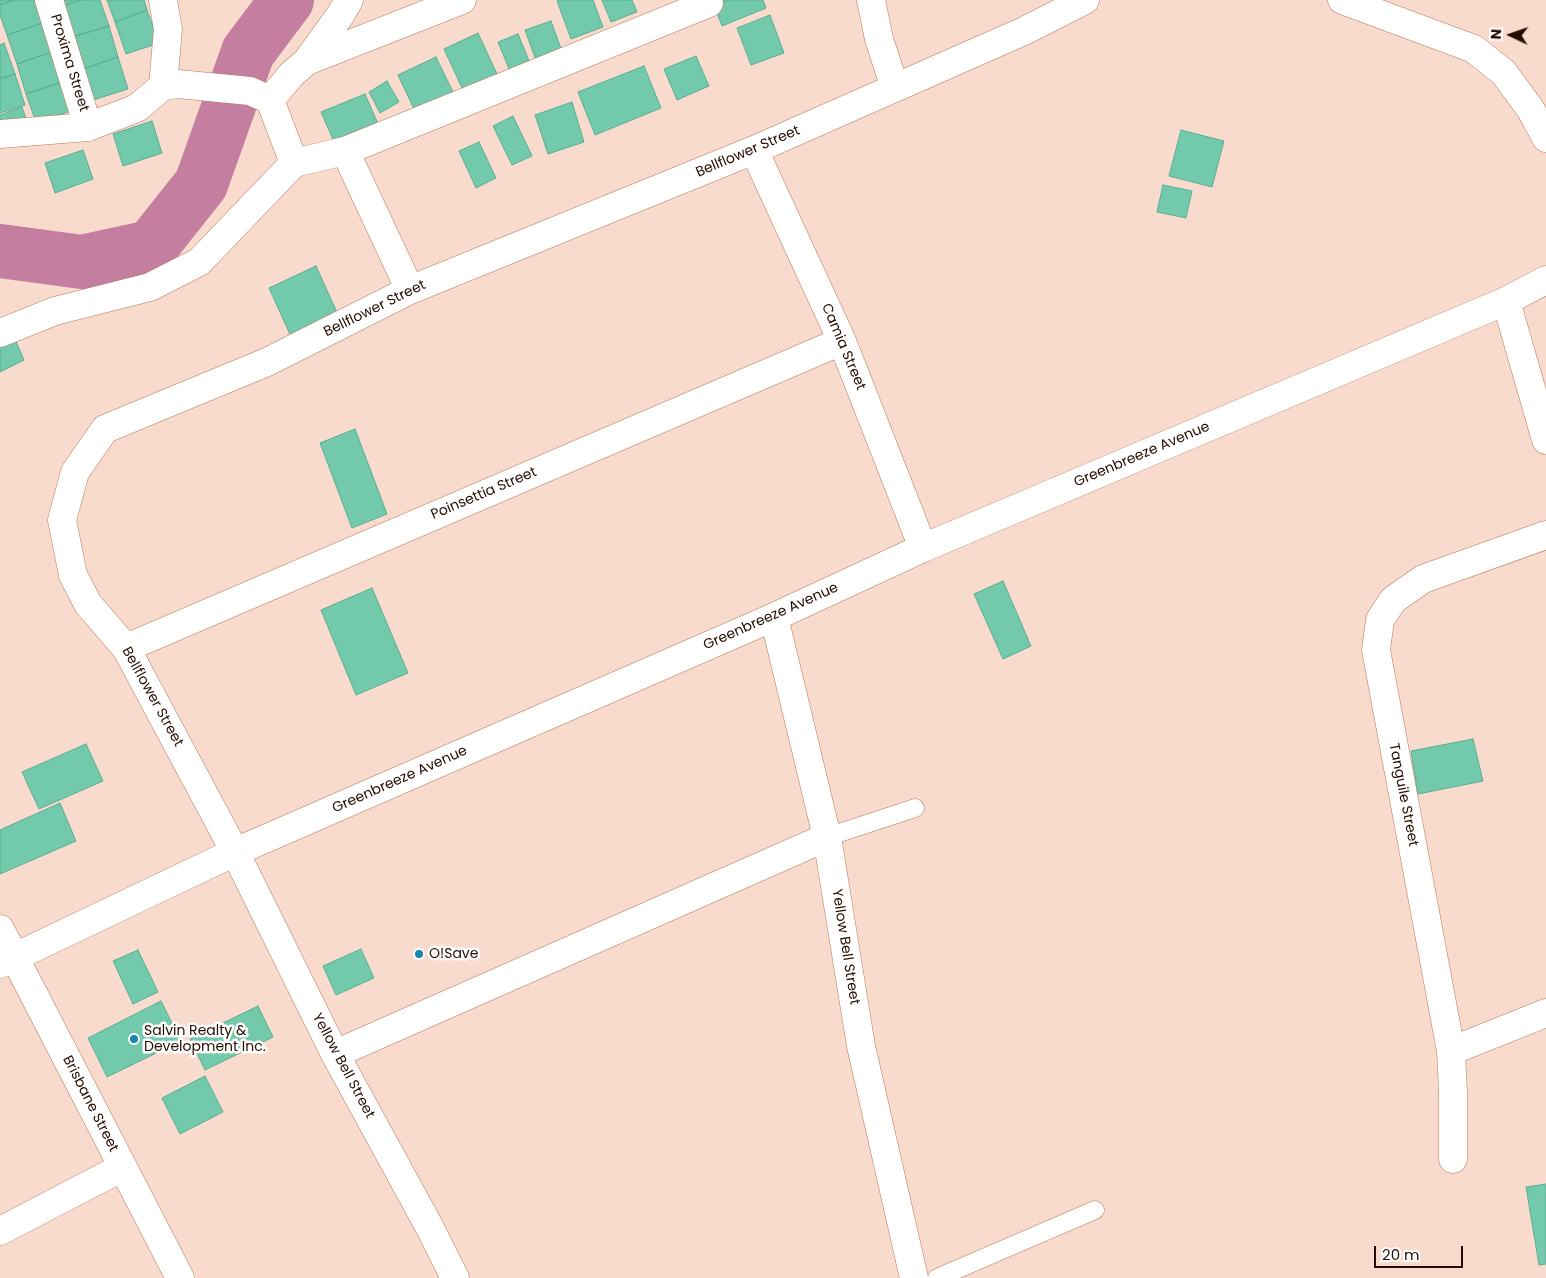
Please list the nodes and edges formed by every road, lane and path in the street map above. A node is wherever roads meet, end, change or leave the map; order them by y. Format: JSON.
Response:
{"nodes":[{"id":1,"x":49,"y":0,"type":"edge"},
{"id":2,"x":163,"y":0,"type":"edge"},
{"id":3,"x":349,"y":0,"type":"edge"},
{"id":4,"x":462,"y":0,"type":"edge"},
{"id":5,"x":708,"y":0,"type":"edge"},
{"id":6,"x":871,"y":0,"type":"edge"},
{"id":7,"x":1085,"y":0,"type":"edge"},
{"id":8,"x":1342,"y":0,"type":"edge"},
{"id":9,"x":307,"y":60,"type":"junction"},
{"id":10,"x":170,"y":85,"type":"junction"},
{"id":11,"x":895,"y":88,"type":"junction"},
{"id":12,"x":260,"y":95,"type":"junction"},
{"id":13,"x":88,"y":127,"type":"junction"},
{"id":14,"x":0,"y":134,"type":"edge"},
{"id":15,"x":1546,"y":138,"type":"edge"},
{"id":16,"x":754,"y":150,"type":"junction"},
{"id":17,"x":345,"y":151,"type":"junction"},
{"id":18,"x":294,"y":163,"type":"junction"},
{"id":19,"x":1546,"y":280,"type":"edge"},
{"id":20,"x":410,"y":290,"type":"junction"},
{"id":21,"x":1506,"y":301,"type":"junction"},
{"id":22,"x":0,"y":333,"type":"edge"},
{"id":23,"x":842,"y":341,"type":"junction"},
{"id":24,"x":1546,"y":440,"type":"edge"},
{"id":25,"x":1546,"y":535,"type":"edge"},
{"id":26,"x":923,"y":548,"type":"junction"},
{"id":27,"x":774,"y":617,"type":"junction"},
{"id":28,"x":126,"y":648,"type":"junction"},
{"id":29,"x":915,"y":808,"type":"dead end"},
{"id":30,"x":827,"y":837,"type":"junction"},
{"id":31,"x":235,"y":852,"type":"junction"},
{"id":32,"x":0,"y":929,"type":"edge"},
{"id":33,"x":7,"y":960,"type":"edge"},
{"id":34,"x":1546,"y":1013,"type":"edge"},
{"id":35,"x":1451,"y":1051,"type":"junction"},
{"id":36,"x":335,"y":1054,"type":"junction"},
{"id":37,"x":1453,"y":1159,"type":"dead end"},
{"id":38,"x":123,"y":1167,"type":"junction"},
{"id":39,"x":1095,"y":1210,"type":"dead end"},
{"id":40,"x":0,"y":1231,"type":"edge"},
{"id":41,"x":180,"y":1278,"type":"edge"},
{"id":42,"x":455,"y":1278,"type":"edge"},
{"id":43,"x":914,"y":1278,"type":"edge"},
{"id":44,"x":937,"y":1278,"type":"edge"}],
"edges":[{"from":1,"to":13,"type":"street","name":"Proxima Street"},
{"from":2,"to":10,"type":"street"},
{"from":3,"to":9,"type":"street"},
{"from":4,"to":9,"type":"street"},
{"from":5,"to":17,"type":"street"},
{"from":6,"to":11,"type":"street"},
{"from":7,"to":11,"type":"street","name":"Bellflower Street"},
{"from":8,"to":15,"type":"street"},
{"from":9,"to":12,"type":"street"},
{"from":10,"to":12,"type":"street"},
{"from":10,"to":13,"type":"street"},
{"from":11,"to":16,"type":"street","name":"Bellflower Street"},
{"from":12,"to":18,"type":"street"},
{"from":13,"to":14,"type":"street"},
{"from":16,"to":20,"type":"street","name":"Bellflower Street"},
{"from":16,"to":23,"type":"street","name":"Camia Street"},
{"from":17,"to":18,"type":"street"},
{"from":17,"to":20,"type":"street"},
{"from":18,"to":22,"type":"street"},
{"from":19,"to":21,"type":"street","name":"Greenbreeze Avenue"},
{"from":20,"to":28,"type":"street","name":"Bellflower Street"},
{"from":21,"to":24,"type":"street"},
{"from":21,"to":26,"type":"street","name":"Greenbreeze Avenue"},
{"from":23,"to":26,"type":"street","name":"Camia Street"},
{"from":23,"to":28,"type":"street","name":"Poinsettia Street"},
{"from":25,"to":35,"type":"street","name":"Tanguile Street"},
{"from":26,"to":27,"type":"street","name":"Greenbreeze Avenue"},
{"from":27,"to":30,"type":"street","name":"Yellow Bell Street"},
{"from":27,"to":31,"type":"street","name":"Greenbreeze Avenue"},
{"from":28,"to":31,"type":"street","name":"Bellflower Street"},
{"from":29,"to":30,"type":"lane"},
{"from":30,"to":36,"type":"street"},
{"from":30,"to":43,"type":"street","name":"Yellow Bell Street"},
{"from":31,"to":33,"type":"street","name":"Greenbreeze Avenue"},
{"from":31,"to":36,"type":"street","name":"Yellow Bell Street"},
{"from":32,"to":33,"type":"street","name":"Brisbane Street"},
{"from":33,"to":38,"type":"street","name":"Brisbane Street"},
{"from":34,"to":35,"type":"street"},
{"from":35,"to":37,"type":"street","name":"Tanguile Street"},
{"from":36,"to":42,"type":"street","name":"Yellow Bell Street"},
{"from":38,"to":40,"type":"street"},
{"from":38,"to":41,"type":"street","name":"Brisbane Street"},
{"from":39,"to":44,"type":"lane"}]}
